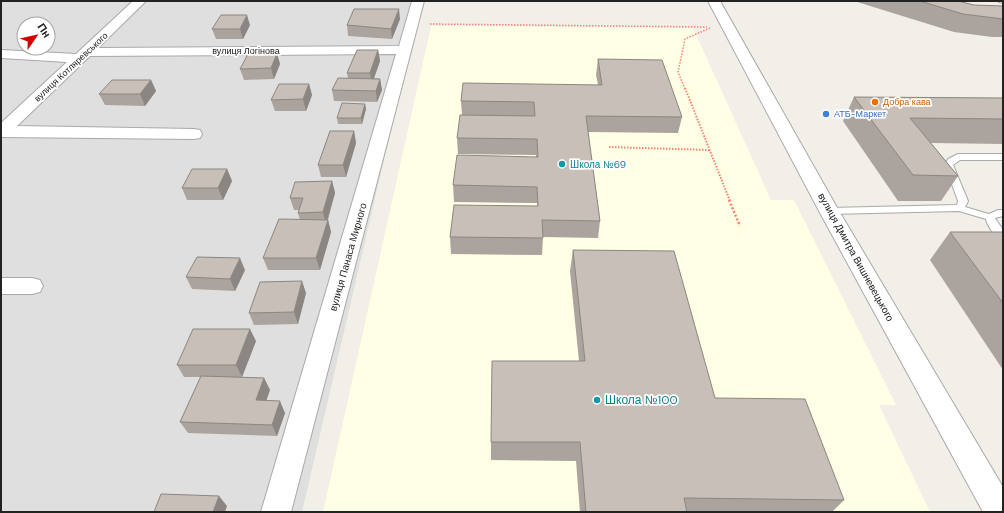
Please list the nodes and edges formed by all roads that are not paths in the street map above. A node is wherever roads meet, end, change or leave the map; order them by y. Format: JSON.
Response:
{"nodes":[{"id":1,"x":140,"y":1,"type":"edge"},
{"id":2,"x":418,"y":1,"type":"edge"},
{"id":3,"x":714,"y":1,"type":"edge"},
{"id":4,"x":405,"y":50,"type":"junction"},
{"id":5,"x":1,"y":54,"type":"edge"},
{"id":6,"x":83,"y":55,"type":"junction"},
{"id":7,"x":2,"y":131,"type":"edge"},
{"id":8,"x":194,"y":134,"type":"dead end"},
{"id":9,"x":1003,"y":157,"type":"edge"},
{"id":10,"x":959,"y":208,"type":"junction"},
{"id":11,"x":829,"y":211,"type":"junction"},
{"id":12,"x":1003,"y":213,"type":"edge"},
{"id":13,"x":990,"y":217,"type":"junction"},
{"id":14,"x":1003,"y":237,"type":"edge"},
{"id":15,"x":1,"y":286,"type":"edge"},
{"id":16,"x":32,"y":286,"type":"dead end"},
{"id":17,"x":276,"y":512,"type":"edge"},
{"id":18,"x":1000,"y":512,"type":"edge"}],
"edges":[{"from":1,"to":6,"type":"street","name":"вулиця Котляревського"},
{"from":2,"to":4,"type":"street","name":"вулиця Панаса Мирного"},
{"from":3,"to":11,"type":"street","name":"вулиця Дмитра Вишневецького"},
{"from":4,"to":6,"type":"street","name":"вулиця Логінова"},
{"from":4,"to":17,"type":"street","name":"вулиця Панаса Мирного"},
{"from":5,"to":6,"type":"street","name":"вулиця Логінова"},
{"from":6,"to":7,"type":"street","name":"вулиця Котляревського"},
{"from":7,"to":8,"type":"street"},
{"from":9,"to":10,"type":"lane"},
{"from":10,"to":11,"type":"lane"},
{"from":10,"to":13,"type":"lane"},
{"from":11,"to":18,"type":"street","name":"вулиця Дмитра Вишневецького"},
{"from":12,"to":13,"type":"lane"},
{"from":13,"to":14,"type":"lane"},
{"from":15,"to":16,"type":"street"}]}
